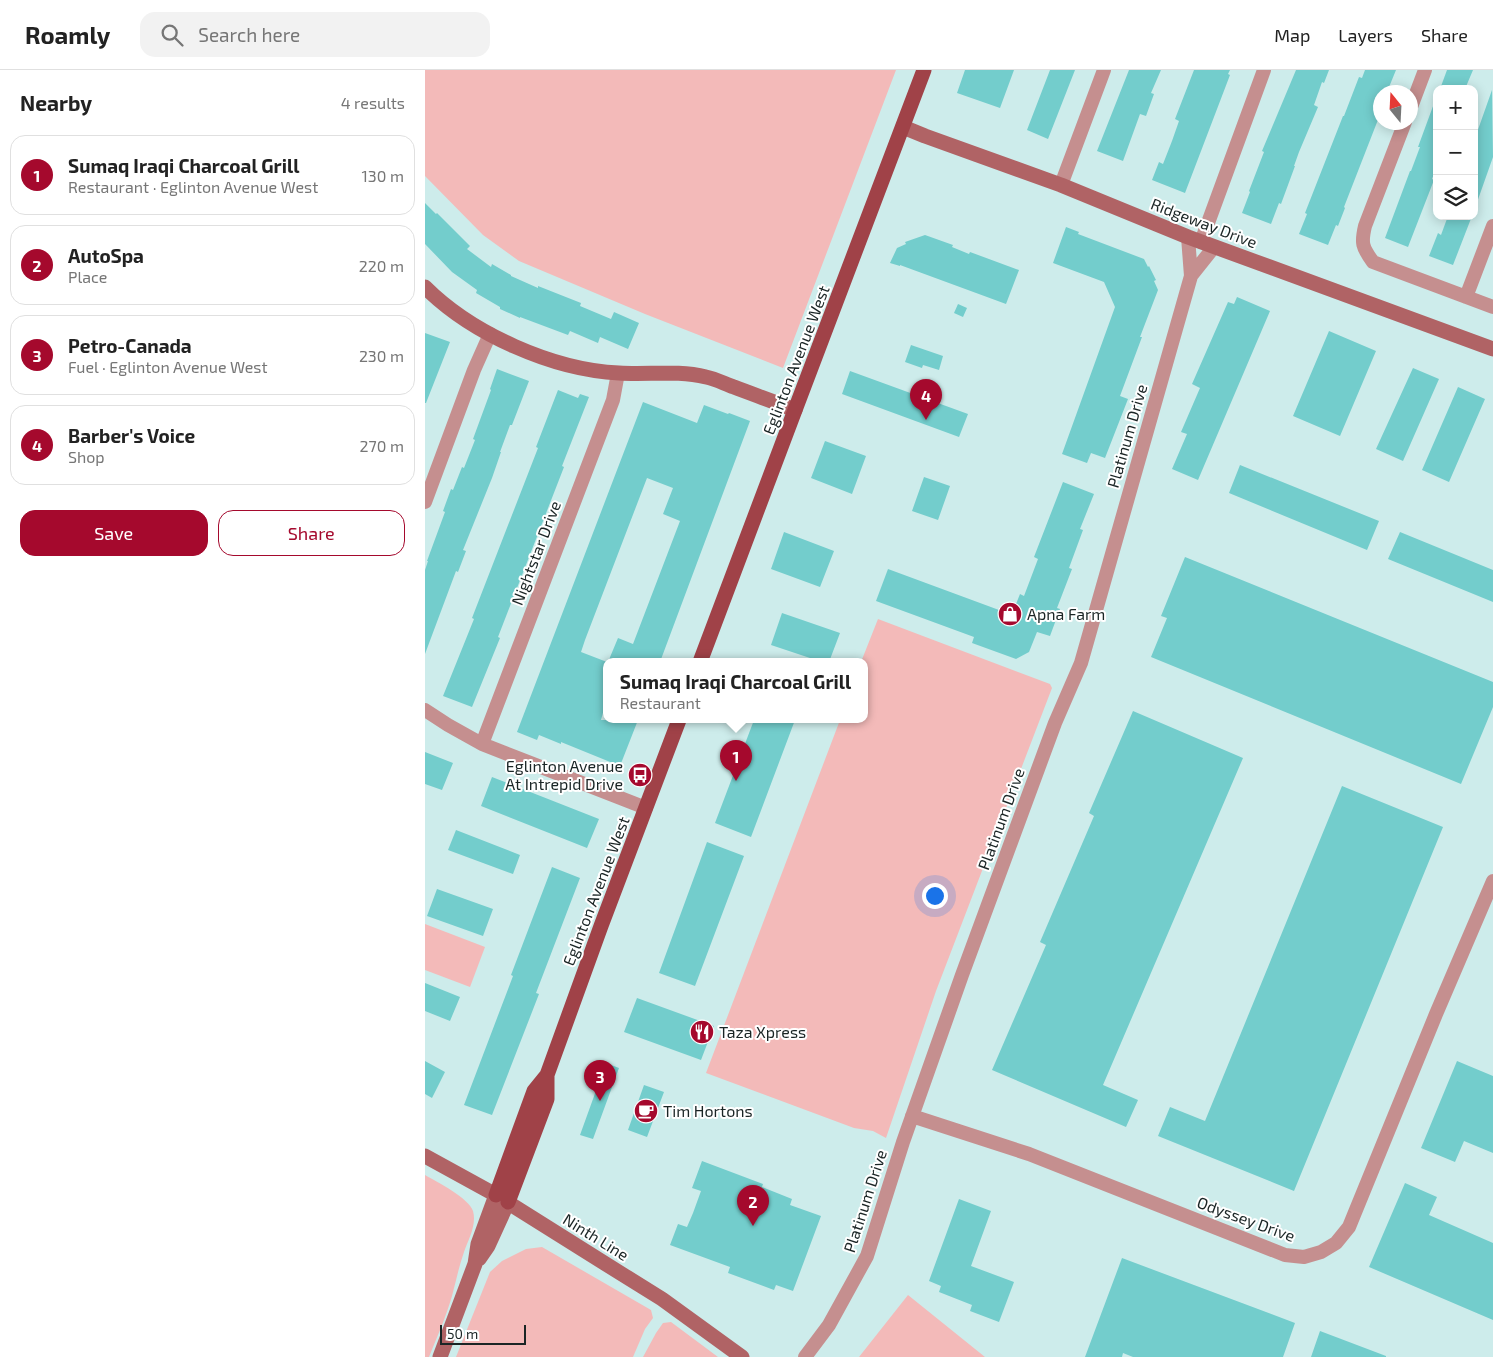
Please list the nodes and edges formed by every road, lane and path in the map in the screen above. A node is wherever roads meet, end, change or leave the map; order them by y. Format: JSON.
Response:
{"nodes":[{"id":1,"x":925,"y":70,"type":"edge"},
{"id":2,"x":1104,"y":70,"type":"edge"},
{"id":3,"x":1264,"y":70,"type":"edge"},
{"id":4,"x":1425,"y":70,"type":"edge"},
{"id":5,"x":1418,"y":88,"type":"edge"},
{"id":6,"x":903,"y":127,"type":"junction"},
{"id":7,"x":1402,"y":130,"type":"edge"},
{"id":8,"x":1061,"y":185,"type":"junction"},
{"id":9,"x":1493,"y":226,"type":"edge"},
{"id":10,"x":1201,"y":242,"type":"junction"},
{"id":11,"x":1191,"y":276,"type":"junction"},
{"id":12,"x":425,"y":287,"type":"edge"},
{"id":13,"x":1466,"y":297,"type":"junction"},
{"id":14,"x":1493,"y":307,"type":"edge"},
{"id":15,"x":490,"y":334,"type":"junction"},
{"id":16,"x":1493,"y":349,"type":"edge"},
{"id":17,"x":618,"y":373,"type":"junction"},
{"id":18,"x":795,"y":410,"type":"junction"},
{"id":19,"x":425,"y":502,"type":"edge"},
{"id":20,"x":702,"y":658,"type":"edge"},
{"id":21,"x":425,"y":710,"type":"edge"},
{"id":22,"x":678,"y":723,"type":"edge"},
{"id":23,"x":482,"y":744,"type":"junction"},
{"id":24,"x":646,"y":808,"type":"junction"},
{"id":25,"x":1493,"y":881,"type":"edge"},
{"id":26,"x":912,"y":1116,"type":"junction"},
{"id":27,"x":425,"y":1156,"type":"edge"},
{"id":28,"x":502,"y":1199,"type":"junction"},
{"id":29,"x":440,"y":1357,"type":"edge"},
{"id":30,"x":742,"y":1357,"type":"edge"},
{"id":31,"x":805,"y":1357,"type":"edge"}],
"edges":[{"from":1,"to":6,"type":"main road","name":"Eglinton Avenue West"},
{"from":2,"to":8,"type":"street"},
{"from":3,"to":10,"type":"street"},
{"from":4,"to":5,"type":"street"},
{"from":6,"to":8,"type":"street","name":"Ridgeway Drive"},
{"from":6,"to":18,"type":"main road","name":"Eglinton Avenue West"},
{"from":7,"to":13,"type":"street"},
{"from":8,"to":10,"type":"street","name":"Ridgeway Drive"},
{"from":9,"to":13,"type":"street"},
{"from":10,"to":11,"type":"street","name":"Platinum Drive"},
{"from":10,"to":11,"type":"street","name":"Platinum Drive"},
{"from":10,"to":16,"type":"street","name":"Ridgeway Drive"},
{"from":11,"to":26,"type":"street","name":"Platinum Drive"},
{"from":12,"to":15,"type":"street"},
{"from":13,"to":14,"type":"street"},
{"from":15,"to":17,"type":"street"},
{"from":15,"to":19,"type":"street"},
{"from":17,"to":18,"type":"street"},
{"from":17,"to":23,"type":"street","name":"Nightstar Drive"},
{"from":18,"to":20,"type":"main road","name":"Eglinton Avenue West"},
{"from":21,"to":23,"type":"street"},
{"from":22,"to":24,"type":"main road","name":"Eglinton Avenue West"},
{"from":23,"to":24,"type":"street"},
{"from":24,"to":28,"type":"main road","name":"Eglinton Avenue West"},
{"from":25,"to":26,"type":"street","name":"Odyssey Drive"},
{"from":26,"to":31,"type":"street","name":"Platinum Drive"},
{"from":27,"to":28,"type":"street","name":"Ninth Line"},
{"from":28,"to":29,"type":"street","name":"Eglinton Avenue West"},
{"from":28,"to":30,"type":"street","name":"Ninth Line"}]}
